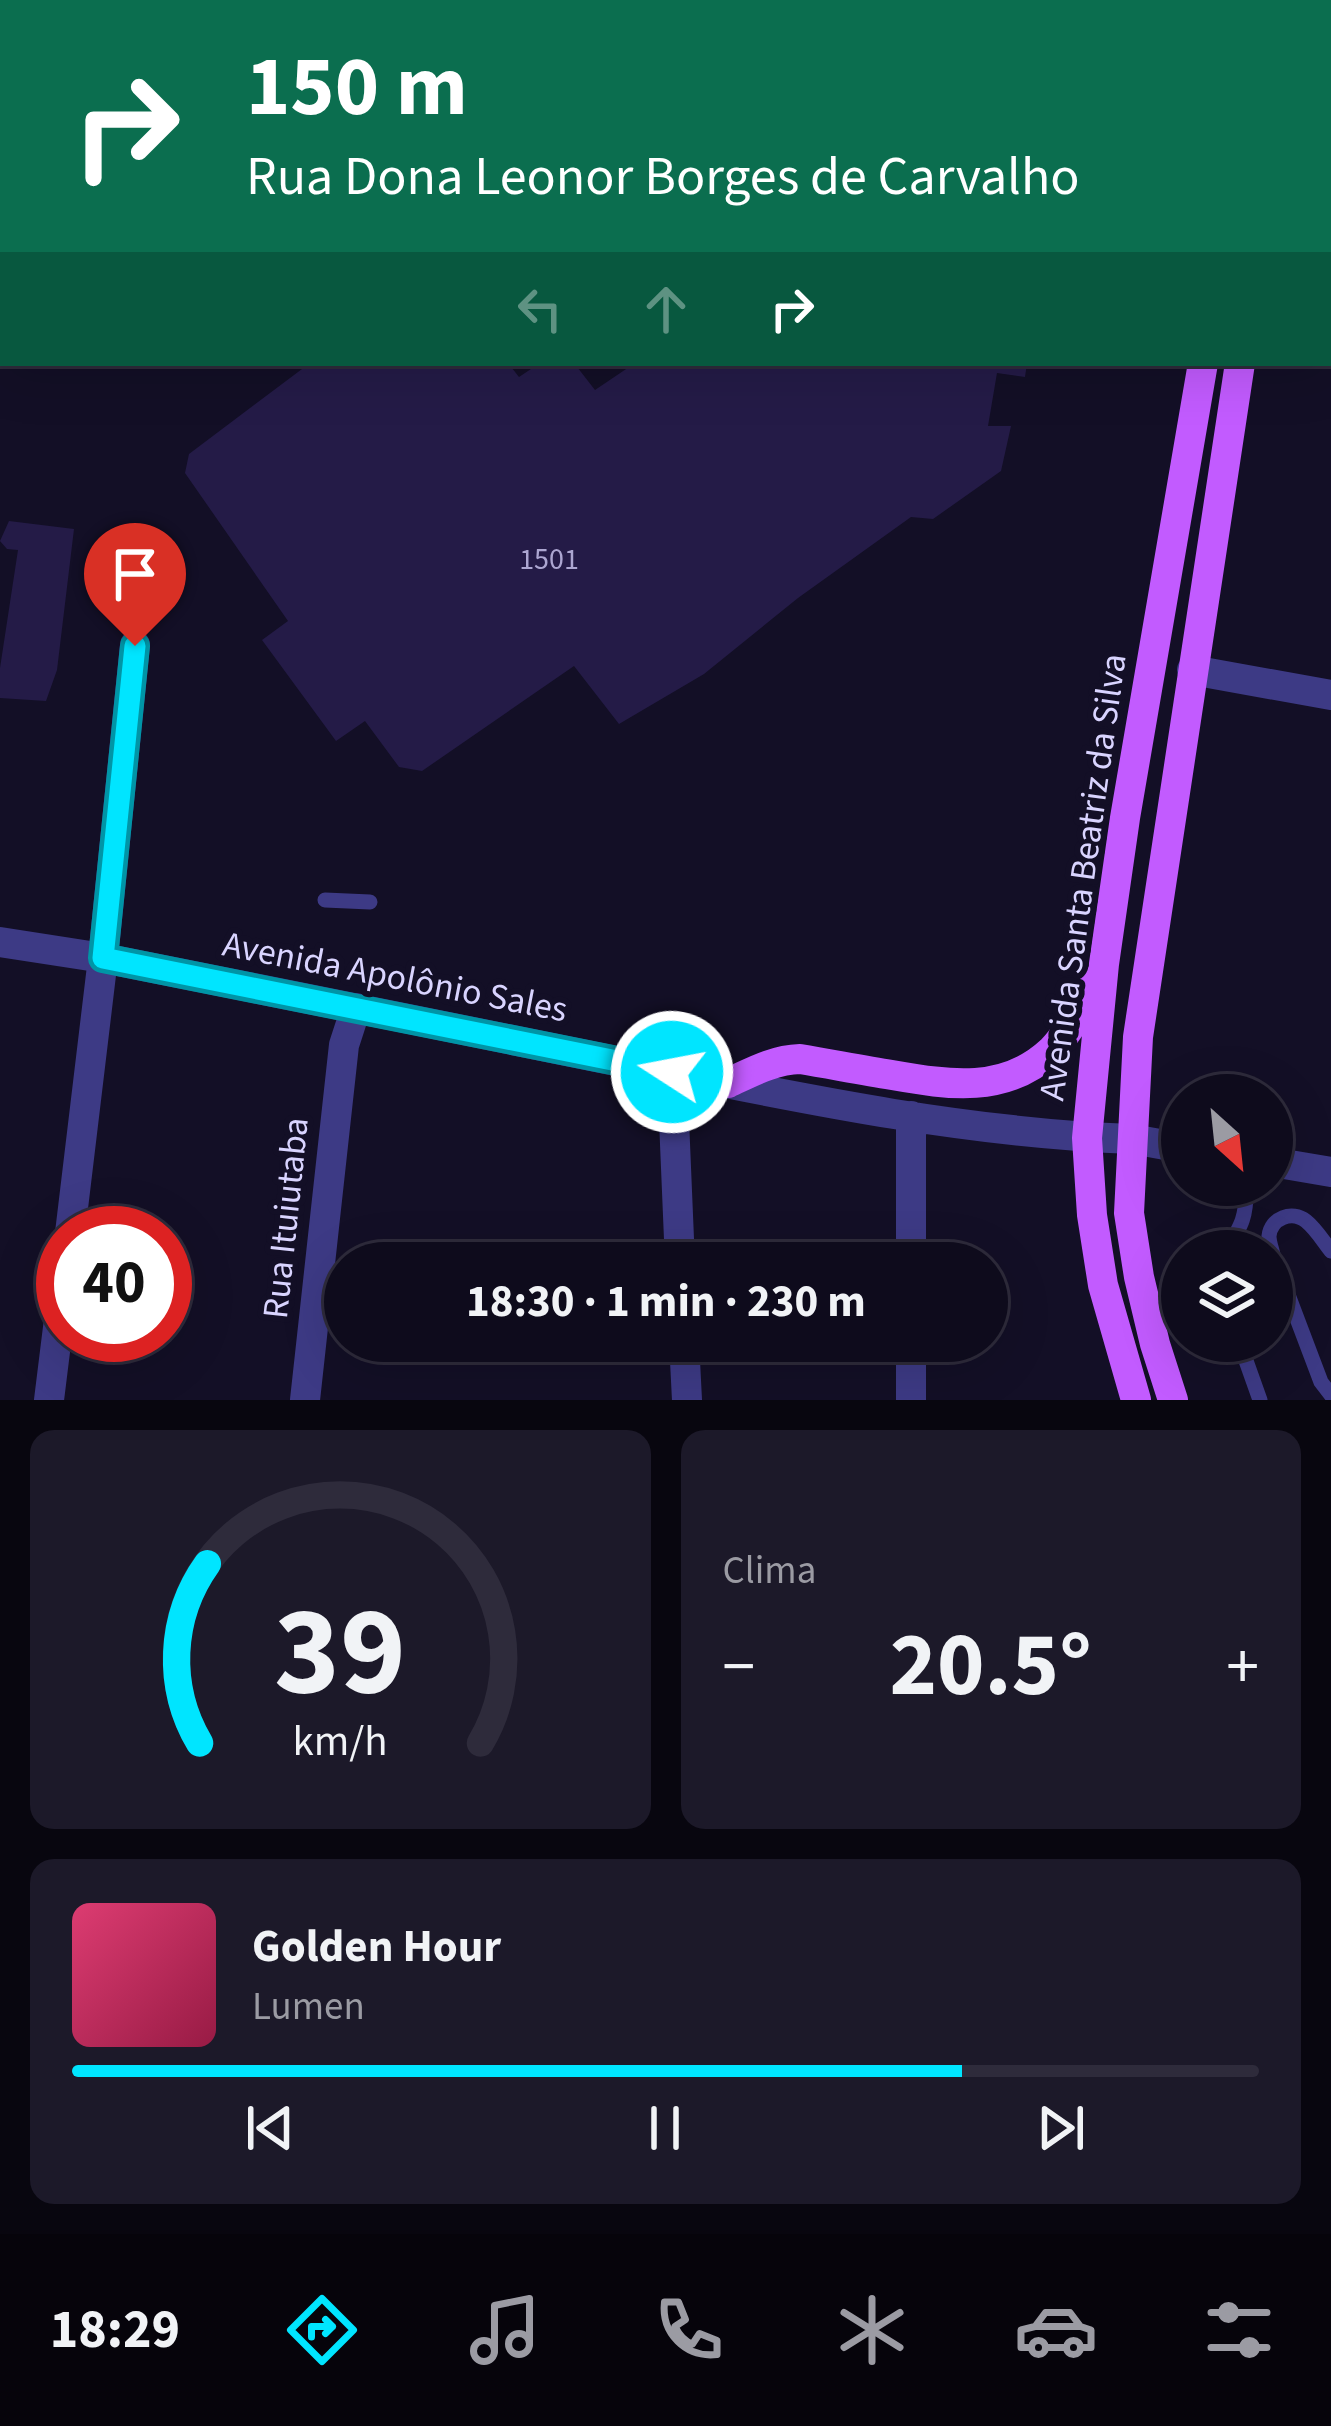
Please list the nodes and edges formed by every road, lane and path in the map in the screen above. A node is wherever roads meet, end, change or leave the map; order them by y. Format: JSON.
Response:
{"nodes":[{"id":1,"x":1202,"y":366,"type":"edge"},
{"id":2,"x":1240,"y":366,"type":"edge"},
{"id":3,"x":135,"y":646,"type":"dead end"},
{"id":4,"x":1192,"y":670,"type":"junction"},
{"id":5,"x":1331,"y":695,"type":"edge"},
{"id":6,"x":325,"y":900,"type":"dead end"},
{"id":7,"x":370,"y":902,"type":"dead end"},
{"id":8,"x":0,"y":942,"type":"edge"},
{"id":9,"x":103,"y":958,"type":"junction"},
{"id":10,"x":1104,"y":964,"type":"junction"},
{"id":11,"x":343,"y":1006,"type":"junction"},
{"id":12,"x":672,"y":1072,"type":"junction"},
{"id":13,"x":728,"y":1083,"type":"junction"},
{"id":14,"x":911,"y":1116,"type":"junction"},
{"id":15,"x":1087,"y":1138,"type":"junction"},
{"id":16,"x":1132,"y":1139,"type":"junction"},
{"id":17,"x":1161,"y":1144,"type":"edge"},
{"id":18,"x":1293,"y":1166,"type":"edge"},
{"id":19,"x":1331,"y":1172,"type":"edge"},
{"id":20,"x":73,"y":1206,"type":"edge"},
{"id":21,"x":1246,"y":1206,"type":"edge"},
{"id":22,"x":1242,"y":1226,"type":"junction"},
{"id":23,"x":1239,"y":1230,"type":"edge"},
{"id":24,"x":1253,"y":1230,"type":"edge"},
{"id":25,"x":1271,"y":1230,"type":"edge"},
{"id":26,"x":679,"y":1242,"type":"edge"},
{"id":27,"x":911,"y":1242,"type":"edge"},
{"id":28,"x":1331,"y":1251,"type":"edge"},
{"id":29,"x":1293,"y":1308,"type":"edge"},
{"id":30,"x":54,"y":1362,"type":"edge"},
{"id":31,"x":685,"y":1362,"type":"edge"},
{"id":32,"x":911,"y":1362,"type":"edge"},
{"id":33,"x":1246,"y":1362,"type":"edge"},
{"id":34,"x":1331,"y":1395,"type":"edge"},
{"id":35,"x":49,"y":1400,"type":"edge"},
{"id":36,"x":305,"y":1400,"type":"edge"},
{"id":37,"x":687,"y":1400,"type":"edge"},
{"id":38,"x":910,"y":1400,"type":"edge"},
{"id":39,"x":1136,"y":1400,"type":"edge"},
{"id":40,"x":1173,"y":1400,"type":"edge"},
{"id":41,"x":1260,"y":1400,"type":"edge"}],
"edges":[{"from":1,"to":10,"type":"main road","name":"Avenida Santa Beatriz da Silva"},
{"from":2,"to":4,"type":"main road"},
{"from":3,"to":9,"type":"street"},
{"from":4,"to":5,"type":"street"},
{"from":4,"to":16,"type":"main road"},
{"from":6,"to":7,"type":"lane"},
{"from":8,"to":9,"type":"street","name":"Avenida Apolônio Sales"},
{"from":9,"to":11,"type":"street","name":"Avenida Apolônio Sales"},
{"from":9,"to":20,"type":"street"},
{"from":10,"to":13,"type":"main road"},
{"from":10,"to":15,"type":"main road","name":"Avenida Santa Beatriz da Silva"},
{"from":11,"to":12,"type":"street","name":"Avenida Apolônio Sales"},
{"from":11,"to":36,"type":"street","name":"Rua Ituiutaba"},
{"from":12,"to":13,"type":"street","name":"Avenida Apolônio Sales"},
{"from":12,"to":26,"type":"street"},
{"from":13,"to":14,"type":"street","name":"Avenida Apolônio Sales"},
{"from":14,"to":15,"type":"street","name":"Avenida Apolônio Sales"},
{"from":14,"to":27,"type":"street"},
{"from":15,"to":16,"type":"street","name":"Avenida Apolônio Sales"},
{"from":15,"to":39,"type":"main road","name":"Avenida Santa Beatriz da Silva"},
{"from":16,"to":17,"type":"street","name":"Avenida Apolônio Sales"},
{"from":16,"to":40,"type":"main road"},
{"from":18,"to":19,"type":"street"},
{"from":21,"to":22,"type":"lane"},
{"from":22,"to":23,"type":"lane"},
{"from":22,"to":24,"type":"lane"},
{"from":25,"to":28,"type":"lane"},
{"from":29,"to":34,"type":"lane"},
{"from":30,"to":35,"type":"street"},
{"from":31,"to":37,"type":"street"},
{"from":32,"to":38,"type":"street"},
{"from":33,"to":41,"type":"lane"}]}
